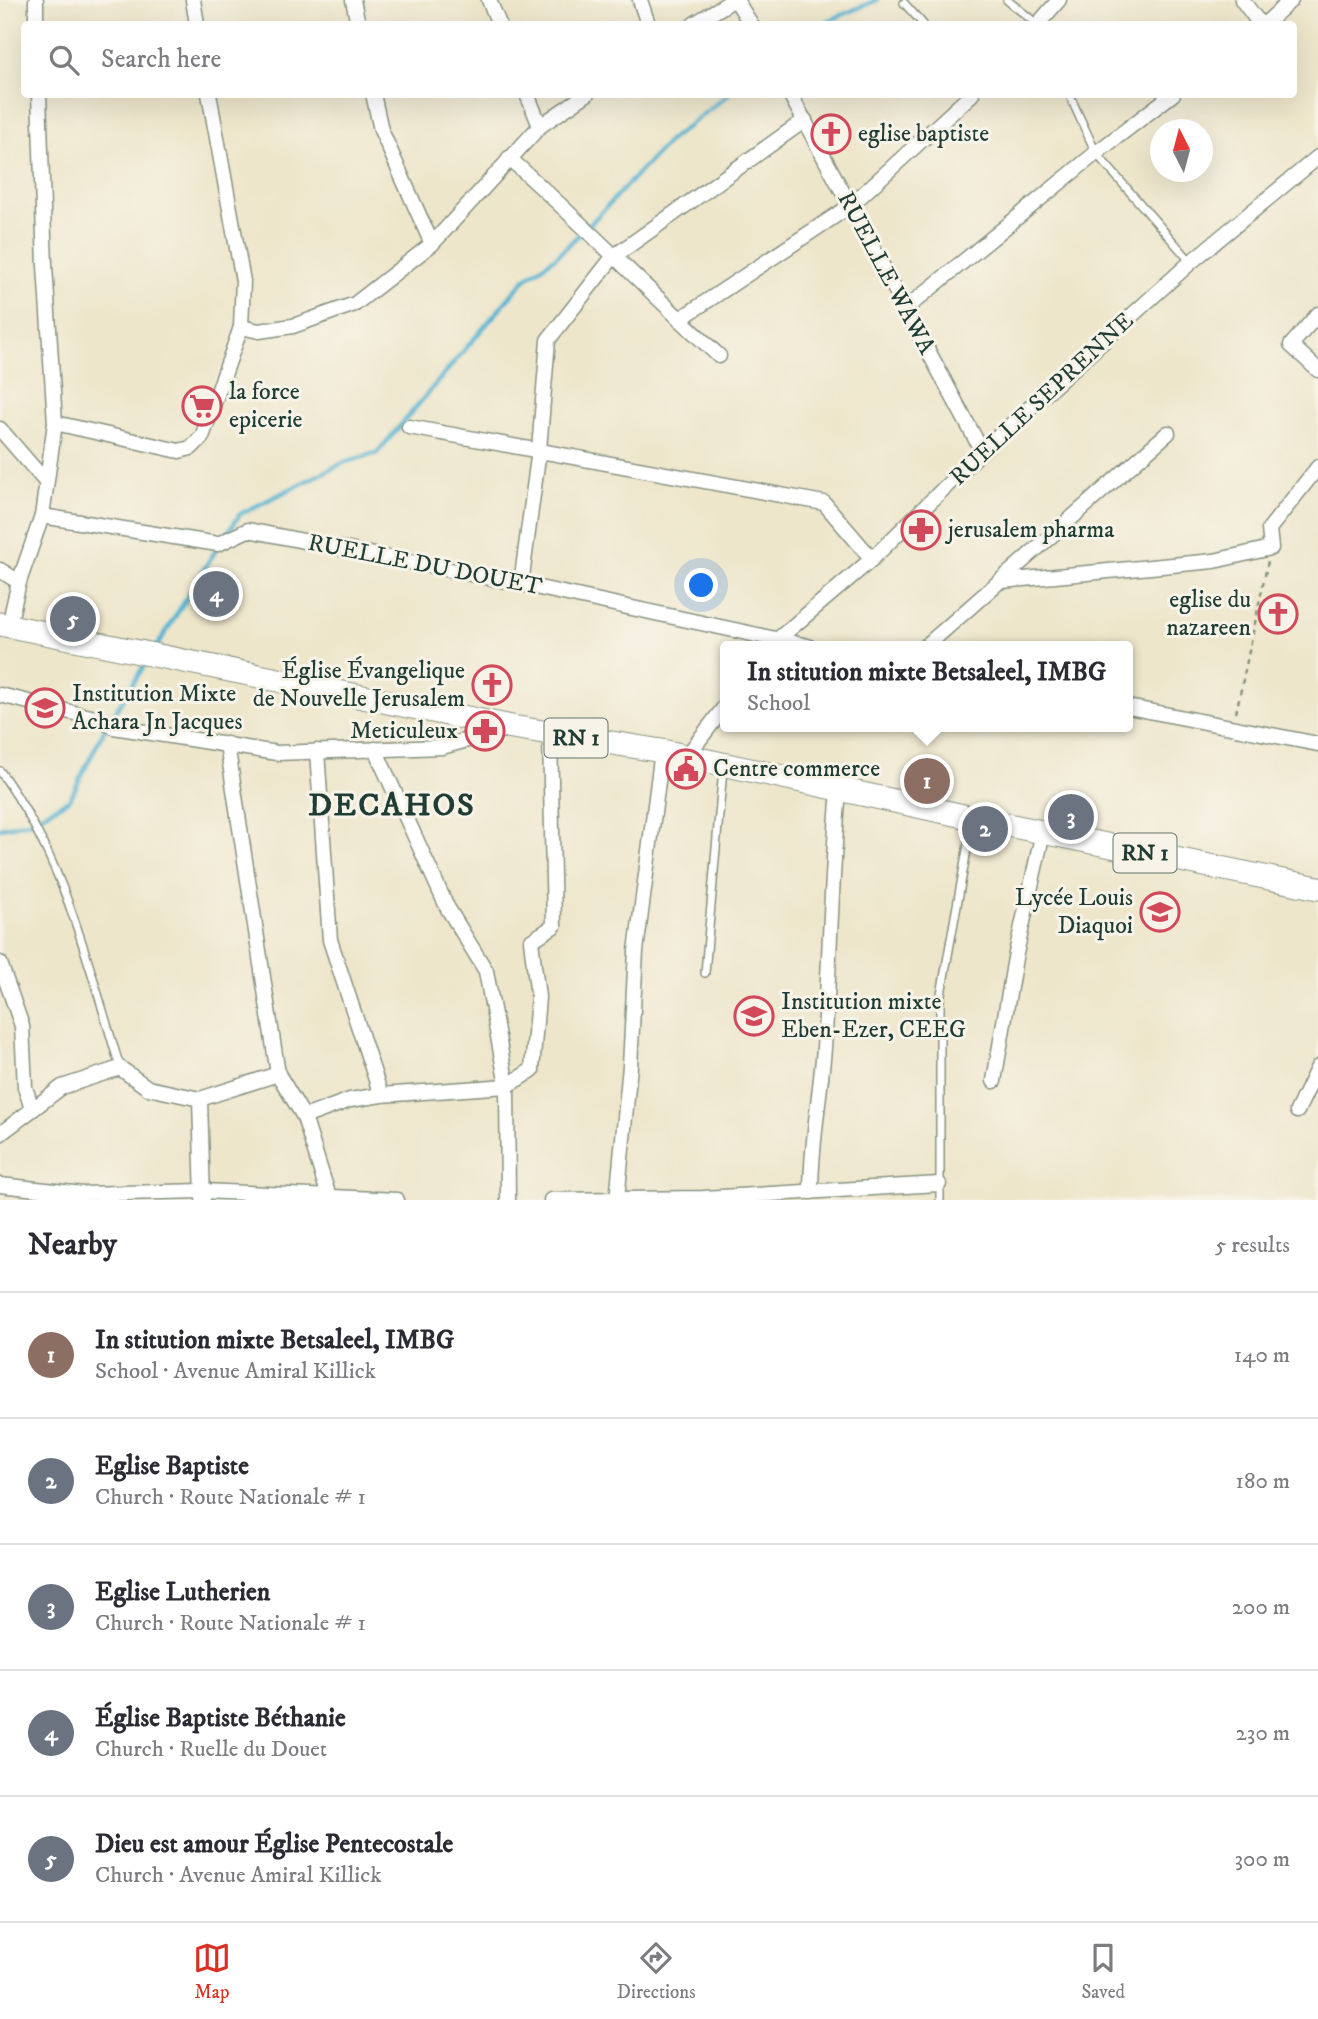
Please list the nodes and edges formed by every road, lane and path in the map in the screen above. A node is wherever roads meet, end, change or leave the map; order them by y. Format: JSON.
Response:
{"nodes":[{"id":1,"x":36,"y":0,"type":"edge"},
{"id":2,"x":193,"y":0,"type":"edge"},
{"id":3,"x":353,"y":0,"type":"edge"},
{"id":4,"x":489,"y":0,"type":"edge"},
{"id":5,"x":640,"y":0,"type":"edge"},
{"id":6,"x":734,"y":0,"type":"edge"},
{"id":7,"x":1007,"y":0,"type":"edge"},
{"id":8,"x":1059,"y":0,"type":"edge"},
{"id":9,"x":1242,"y":0,"type":"edge"},
{"id":10,"x":1291,"y":0,"type":"edge"},
{"id":11,"x":904,"y":3,"type":"dead end"},
{"id":12,"x":36,"y":21,"type":"edge"},
{"id":13,"x":196,"y":21,"type":"edge"},
{"id":14,"x":357,"y":21,"type":"edge"},
{"id":15,"x":498,"y":21,"type":"edge"},
{"id":16,"x":647,"y":21,"type":"edge"},
{"id":17,"x":699,"y":21,"type":"edge"},
{"id":18,"x":749,"y":21,"type":"edge"},
{"id":19,"x":920,"y":21,"type":"edge"},
{"id":20,"x":1033,"y":21,"type":"edge"},
{"id":21,"x":1040,"y":21,"type":"edge"},
{"id":22,"x":1257,"y":21,"type":"edge"},
{"id":23,"x":1268,"y":21,"type":"edge"},
{"id":24,"x":39,"y":98,"type":"edge"},
{"id":25,"x":210,"y":98,"type":"edge"},
{"id":26,"x":374,"y":98,"type":"edge"},
{"id":27,"x":529,"y":98,"type":"edge"},
{"id":28,"x":581,"y":98,"type":"edge"},
{"id":29,"x":792,"y":98,"type":"edge"},
{"id":30,"x":968,"y":98,"type":"edge"},
{"id":31,"x":1071,"y":98,"type":"edge"},
{"id":32,"x":1168,"y":98,"type":"edge"},
{"id":33,"x":805,"y":120,"type":"junction"},
{"id":34,"x":540,"y":126,"type":"junction"},
{"id":35,"x":1096,"y":152,"type":"junction"},
{"id":36,"x":1318,"y":157,"type":"edge"},
{"id":37,"x":509,"y":158,"type":"junction"},
{"id":38,"x":850,"y":206,"type":"junction"},
{"id":39,"x":432,"y":244,"type":"junction"},
{"id":40,"x":612,"y":257,"type":"junction"},
{"id":41,"x":1191,"y":262,"type":"junction"},
{"id":42,"x":904,"y":310,"type":"junction"},
{"id":43,"x":1318,"y":314,"type":"edge"},
{"id":44,"x":680,"y":319,"type":"junction"},
{"id":45,"x":241,"y":327,"type":"junction"},
{"id":46,"x":719,"y":356,"type":"dead end"},
{"id":47,"x":1318,"y":370,"type":"edge"},
{"id":48,"x":55,"y":423,"type":"junction"},
{"id":49,"x":409,"y":426,"type":"dead end"},
{"id":50,"x":0,"y":429,"type":"edge"},
{"id":51,"x":1168,"y":433,"type":"dead end"},
{"id":52,"x":539,"y":450,"type":"junction"},
{"id":53,"x":982,"y":452,"type":"junction"},
{"id":54,"x":1316,"y":473,"type":"edge"},
{"id":55,"x":45,"y":481,"type":"junction"},
{"id":56,"x":42,"y":516,"type":"junction"},
{"id":57,"x":1270,"y":548,"type":"junction"},
{"id":58,"x":872,"y":559,"type":"junction"},
{"id":59,"x":0,"y":570,"type":"edge"},
{"id":60,"x":1002,"y":581,"type":"junction"},
{"id":61,"x":19,"y":582,"type":"junction"},
{"id":62,"x":521,"y":584,"type":"junction"},
{"id":63,"x":4,"y":625,"type":"edge"},
{"id":64,"x":764,"y":641,"type":"edge"},
{"id":65,"x":775,"y":641,"type":"edge"},
{"id":66,"x":932,"y":641,"type":"edge"},
{"id":67,"x":0,"y":695,"type":"edge"},
{"id":68,"x":1133,"y":708,"type":"edge"},
{"id":69,"x":720,"y":713,"type":"edge"},
{"id":70,"x":512,"y":727,"type":"junction"},
{"id":71,"x":1233,"y":728,"type":"junction"},
{"id":72,"x":550,"y":734,"type":"junction"},
{"id":73,"x":227,"y":744,"type":"junction"},
{"id":74,"x":1318,"y":744,"type":"edge"},
{"id":75,"x":376,"y":749,"type":"junction"},
{"id":76,"x":317,"y":751,"type":"junction"},
{"id":77,"x":662,"y":751,"type":"junction"},
{"id":78,"x":687,"y":756,"type":"junction"},
{"id":79,"x":724,"y":764,"type":"junction"},
{"id":80,"x":0,"y":771,"type":"edge"},
{"id":81,"x":839,"y":790,"type":"junction"},
{"id":82,"x":973,"y":818,"type":"junction"},
{"id":83,"x":1043,"y":832,"type":"junction"},
{"id":84,"x":1318,"y":888,"type":"edge"},
{"id":85,"x":0,"y":963,"type":"edge"},
{"id":86,"x":705,"y":973,"type":"dead end"},
{"id":87,"x":5,"y":989,"type":"edge"},
{"id":88,"x":1318,"y":1066,"type":"edge"},
{"id":89,"x":120,"y":1068,"type":"junction"},
{"id":90,"x":278,"y":1074,"type":"junction"},
{"id":91,"x":994,"y":1081,"type":"dead end"},
{"id":92,"x":507,"y":1086,"type":"junction"},
{"id":93,"x":381,"y":1095,"type":"junction"},
{"id":94,"x":200,"y":1099,"type":"junction"},
{"id":95,"x":32,"y":1109,"type":"junction"},
{"id":96,"x":1297,"y":1111,"type":"dead end"},
{"id":97,"x":304,"y":1117,"type":"junction"},
{"id":98,"x":0,"y":1134,"type":"edge"},
{"id":99,"x":939,"y":1184,"type":"junction"},
{"id":100,"x":0,"y":1185,"type":"edge"},
{"id":101,"x":810,"y":1192,"type":"junction"},
{"id":102,"x":203,"y":1196,"type":"edge"},
{"id":103,"x":84,"y":1197,"type":"edge"},
{"id":104,"x":310,"y":1197,"type":"edge"},
{"id":105,"x":790,"y":1197,"type":"edge"},
{"id":106,"x":329,"y":1198,"type":"edge"},
{"id":107,"x":617,"y":1199,"type":"edge"},
{"id":108,"x":397,"y":1200,"type":"edge"},
{"id":109,"x":508,"y":1200,"type":"edge"},
{"id":110,"x":551,"y":1200,"type":"edge"},
{"id":111,"x":940,"y":1200,"type":"edge"}],
"edges":[{"from":1,"to":12,"type":"street"},
{"from":2,"to":13,"type":"street"},
{"from":3,"to":14,"type":"street"},
{"from":4,"to":15,"type":"street"},
{"from":5,"to":16,"type":"street"},
{"from":6,"to":17,"type":"street"},
{"from":6,"to":18,"type":"street"},
{"from":7,"to":20,"type":"lane"},
{"from":8,"to":21,"type":"street"},
{"from":9,"to":22,"type":"street"},
{"from":10,"to":23,"type":"street"},
{"from":11,"to":19,"type":"lane"},
{"from":24,"to":48,"type":"street"},
{"from":25,"to":45,"type":"street"},
{"from":26,"to":39,"type":"street"},
{"from":27,"to":34,"type":"street"},
{"from":28,"to":34,"type":"street"},
{"from":29,"to":33,"type":"street","name":"RUELLE WAWA"},
{"from":30,"to":38,"type":"street"},
{"from":31,"to":35,"type":"lane"},
{"from":32,"to":35,"type":"street"},
{"from":33,"to":38,"type":"street","name":"RUELLE WAWA"},
{"from":33,"to":40,"type":"street"},
{"from":34,"to":37,"type":"street"},
{"from":35,"to":41,"type":"lane"},
{"from":35,"to":42,"type":"street"},
{"from":36,"to":41,"type":"street","name":"RUELLE SEPRENNE"},
{"from":37,"to":39,"type":"street"},
{"from":37,"to":40,"type":"street"},
{"from":38,"to":42,"type":"street","name":"RUELLE WAWA"},
{"from":38,"to":44,"type":"street"},
{"from":39,"to":45,"type":"street"},
{"from":40,"to":44,"type":"street"},
{"from":40,"to":52,"type":"street"},
{"from":41,"to":53,"type":"street","name":"RUELLE SEPRENNE"},
{"from":42,"to":53,"type":"street","name":"RUELLE WAWA"},
{"from":43,"to":47,"type":"street"},
{"from":44,"to":46,"type":"street"},
{"from":45,"to":48,"type":"street"},
{"from":48,"to":55,"type":"street"},
{"from":49,"to":52,"type":"street"},
{"from":50,"to":55,"type":"street"},
{"from":51,"to":60,"type":"street"},
{"from":52,"to":58,"type":"street"},
{"from":52,"to":62,"type":"street"},
{"from":53,"to":58,"type":"street","name":"RUELLE SEPRENNE"},
{"from":54,"to":57,"type":"street"},
{"from":55,"to":56,"type":"street"},
{"from":56,"to":61,"type":"street"},
{"from":56,"to":62,"type":"street","name":"RUELLE DU DOUET"},
{"from":57,"to":60,"type":"street"},
{"from":57,"to":71,"type":"path"},
{"from":58,"to":65,"type":"street","name":"RUELLE SEPRENNE"},
{"from":59,"to":61,"type":"street"},
{"from":60,"to":66,"type":"street"},
{"from":61,"to":63,"type":"street"},
{"from":62,"to":64,"type":"street","name":"RUELLE DU DOUET"},
{"from":63,"to":70,"type":"main road","number":"RN 1"},
{"from":67,"to":73,"type":"street"},
{"from":68,"to":71,"type":"street"},
{"from":69,"to":78,"type":"street"},
{"from":70,"to":72,"type":"main road","number":"RN 1"},
{"from":70,"to":75,"type":"street"},
{"from":71,"to":74,"type":"street"},
{"from":72,"to":77,"type":"main road","number":"RN 1"},
{"from":72,"to":92,"type":"street"},
{"from":73,"to":76,"type":"street"},
{"from":73,"to":90,"type":"street"},
{"from":75,"to":76,"type":"street"},
{"from":75,"to":92,"type":"street"},
{"from":76,"to":93,"type":"street"},
{"from":77,"to":78,"type":"main road","number":"RN 1"},
{"from":77,"to":107,"type":"street"},
{"from":78,"to":79,"type":"main road","number":"RN 1"},
{"from":79,"to":81,"type":"main road","number":"RN 1"},
{"from":79,"to":86,"type":"lane"},
{"from":80,"to":89,"type":"lane"},
{"from":81,"to":82,"type":"main road","number":"RN 1"},
{"from":81,"to":101,"type":"street"},
{"from":82,"to":83,"type":"main road","number":"RN 1"},
{"from":82,"to":99,"type":"lane"},
{"from":83,"to":84,"type":"main road","number":"RN 1"},
{"from":83,"to":91,"type":"street"},
{"from":85,"to":87,"type":"street"},
{"from":87,"to":95,"type":"street"},
{"from":88,"to":96,"type":"street"},
{"from":89,"to":94,"type":"street"},
{"from":89,"to":95,"type":"street"},
{"from":90,"to":94,"type":"street"},
{"from":90,"to":97,"type":"street"},
{"from":92,"to":93,"type":"street"},
{"from":92,"to":109,"type":"street"},
{"from":93,"to":97,"type":"street"},
{"from":94,"to":102,"type":"street"},
{"from":95,"to":98,"type":"street"},
{"from":97,"to":106,"type":"street"},
{"from":99,"to":101,"type":"street"},
{"from":99,"to":111,"type":"lane"},
{"from":100,"to":103,"type":"street"},
{"from":101,"to":105,"type":"street"},
{"from":102,"to":103,"type":"street"},
{"from":102,"to":104,"type":"street"},
{"from":104,"to":106,"type":"street"},
{"from":105,"to":107,"type":"street"},
{"from":106,"to":108,"type":"street"},
{"from":107,"to":110,"type":"street"}]}
